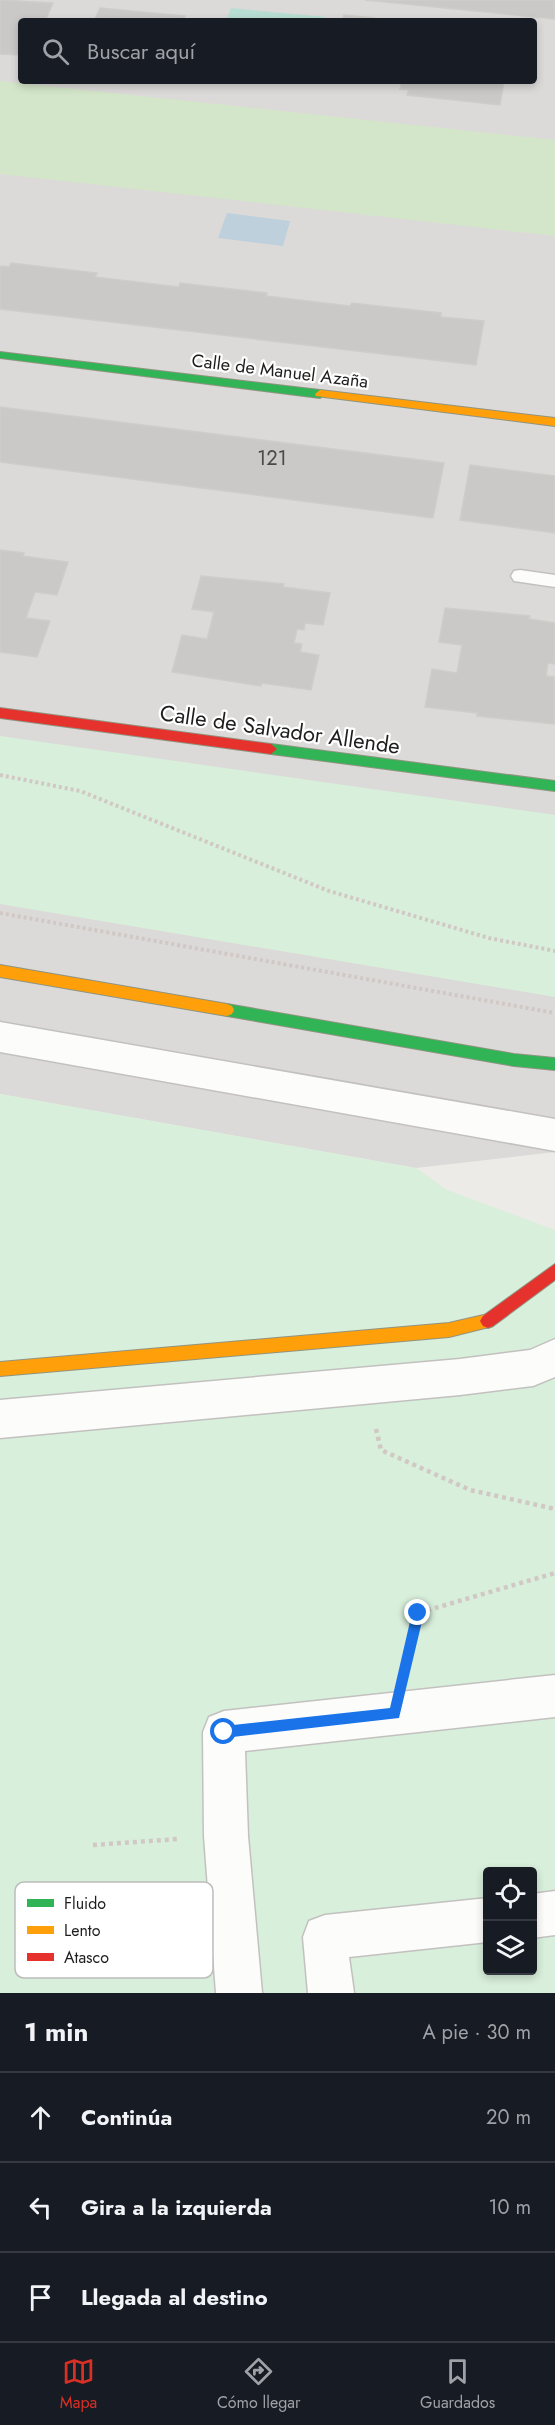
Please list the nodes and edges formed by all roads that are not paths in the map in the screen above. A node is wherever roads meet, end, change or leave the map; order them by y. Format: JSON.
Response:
{"nodes":[{"id":1,"x":0,"y":355,"type":"edge"},
{"id":2,"x":555,"y":422,"type":"edge"},
{"id":3,"x":520,"y":576,"type":"dead end"},
{"id":4,"x":555,"y":581,"type":"edge"},
{"id":5,"x":0,"y":713,"type":"edge"},
{"id":6,"x":555,"y":786,"type":"edge"},
{"id":7,"x":0,"y":971,"type":"edge"},
{"id":8,"x":0,"y":1037,"type":"edge"},
{"id":9,"x":555,"y":1064,"type":"edge"},
{"id":10,"x":555,"y":1135,"type":"edge"},
{"id":11,"x":555,"y":1271,"type":"edge"},
{"id":12,"x":555,"y":1358,"type":"edge"},
{"id":13,"x":0,"y":1369,"type":"edge"},
{"id":14,"x":0,"y":1419,"type":"edge"},
{"id":15,"x":555,"y":1696,"type":"edge"},
{"id":16,"x":555,"y":1913,"type":"edge"},
{"id":17,"x":537,"y":1915,"type":"edge"},
{"id":18,"x":483,"y":1921,"type":"edge"},
{"id":19,"x":239,"y":1993,"type":"edge"},
{"id":20,"x":331,"y":1993,"type":"edge"}],
"edges":[{"from":1,"to":2,"type":"street","name":"Calle de Manuel Azaña"},
{"from":3,"to":4,"type":"lane"},
{"from":5,"to":6,"type":"street","name":"Calle de Salvador Allende"},
{"from":7,"to":9,"type":"street"},
{"from":8,"to":10,"type":"street"},
{"from":11,"to":13,"type":"street"},
{"from":12,"to":14,"type":"street"},
{"from":15,"to":19,"type":"street"},
{"from":16,"to":17,"type":"street"},
{"from":18,"to":20,"type":"street"}]}
